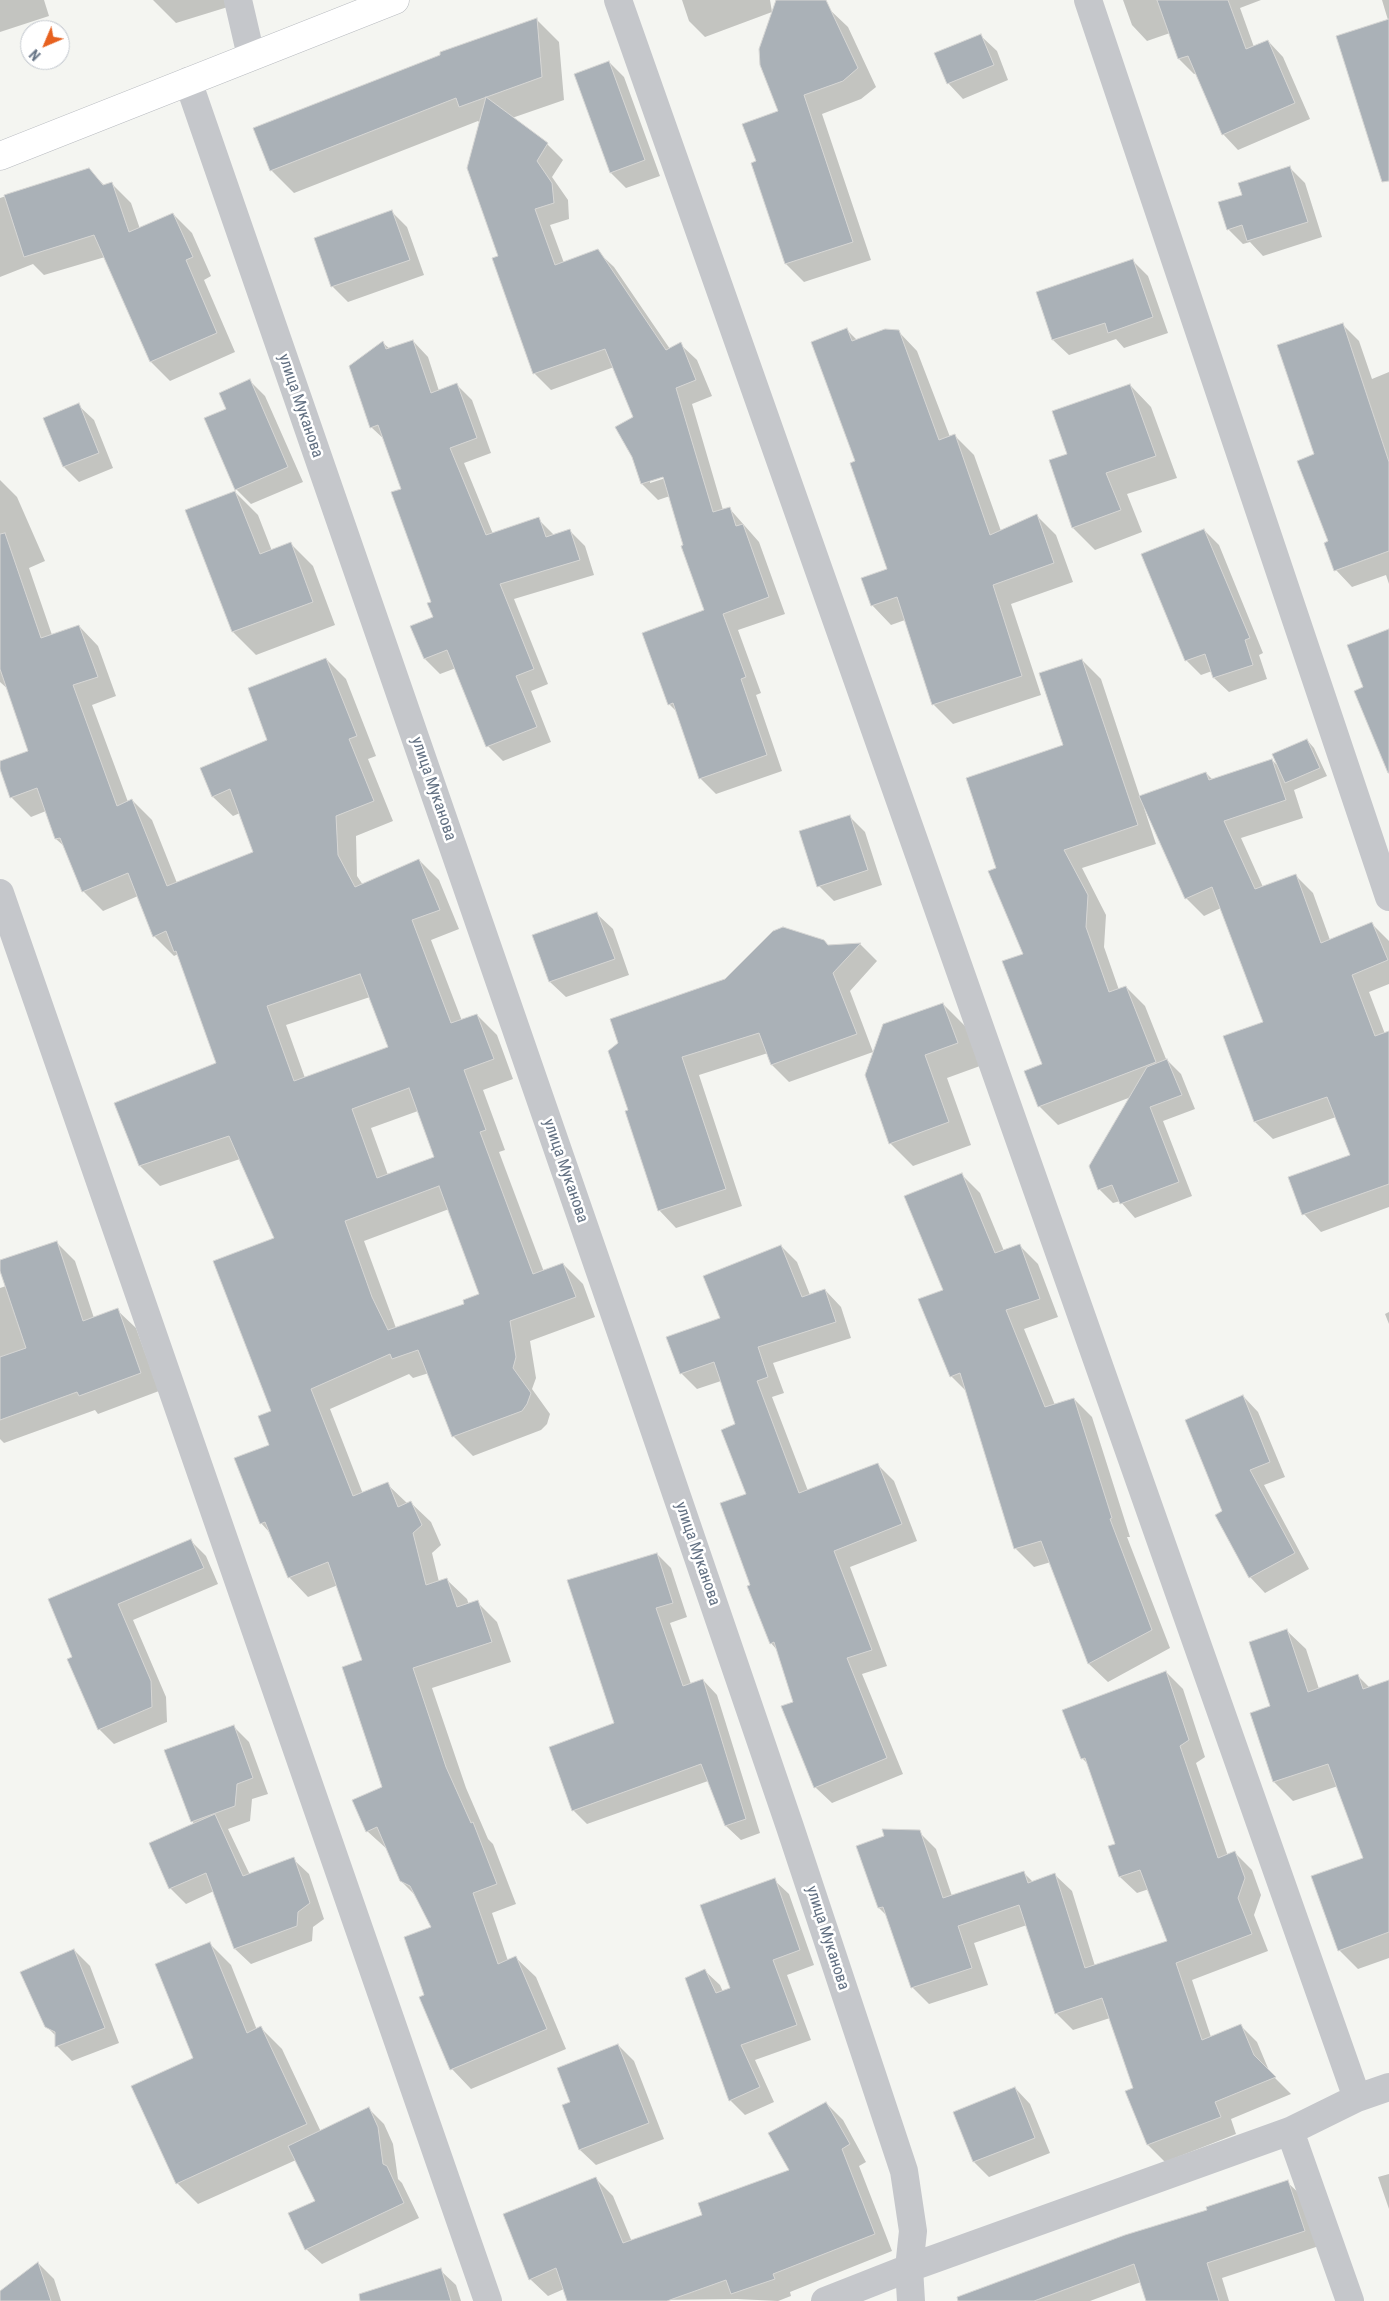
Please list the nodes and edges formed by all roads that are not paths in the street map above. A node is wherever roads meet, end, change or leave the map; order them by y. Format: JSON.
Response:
{"nodes":[{"id":1,"x":238,"y":0,"type":"edge"},
{"id":2,"x":395,"y":0,"type":"edge"},
{"id":3,"x":618,"y":0,"type":"edge"},
{"id":4,"x":1088,"y":0,"type":"edge"},
{"id":5,"x":251,"y":56,"type":"junction"},
{"id":6,"x":188,"y":81,"type":"junction"},
{"id":7,"x":0,"y":156,"type":"edge"},
{"id":8,"x":0,"y":893,"type":"edge"},
{"id":9,"x":1389,"y":897,"type":"edge"},
{"id":10,"x":1389,"y":2087,"type":"edge"},
{"id":11,"x":1357,"y":2098,"type":"junction"},
{"id":12,"x":1290,"y":2132,"type":"junction"},
{"id":13,"x":909,"y":2268,"type":"junction"},
{"id":14,"x":488,"y":2301,"type":"edge"},
{"id":15,"x":825,"y":2301,"type":"edge"},
{"id":16,"x":911,"y":2301,"type":"edge"},
{"id":17,"x":1350,"y":2301,"type":"edge"}],
"edges":[{"from":1,"to":5,"type":"street"},
{"from":2,"to":5,"type":"street"},
{"from":3,"to":11,"type":"street"},
{"from":4,"to":9,"type":"street"},
{"from":5,"to":6,"type":"street"},
{"from":6,"to":7,"type":"street"},
{"from":6,"to":13,"type":"street","name":"улица Муканова"},
{"from":8,"to":14,"type":"street"},
{"from":10,"to":11,"type":"street"},
{"from":11,"to":12,"type":"street"},
{"from":12,"to":13,"type":"street"},
{"from":12,"to":17,"type":"street"},
{"from":13,"to":15,"type":"street"},
{"from":13,"to":16,"type":"street","name":"улица Муканова"}]}
